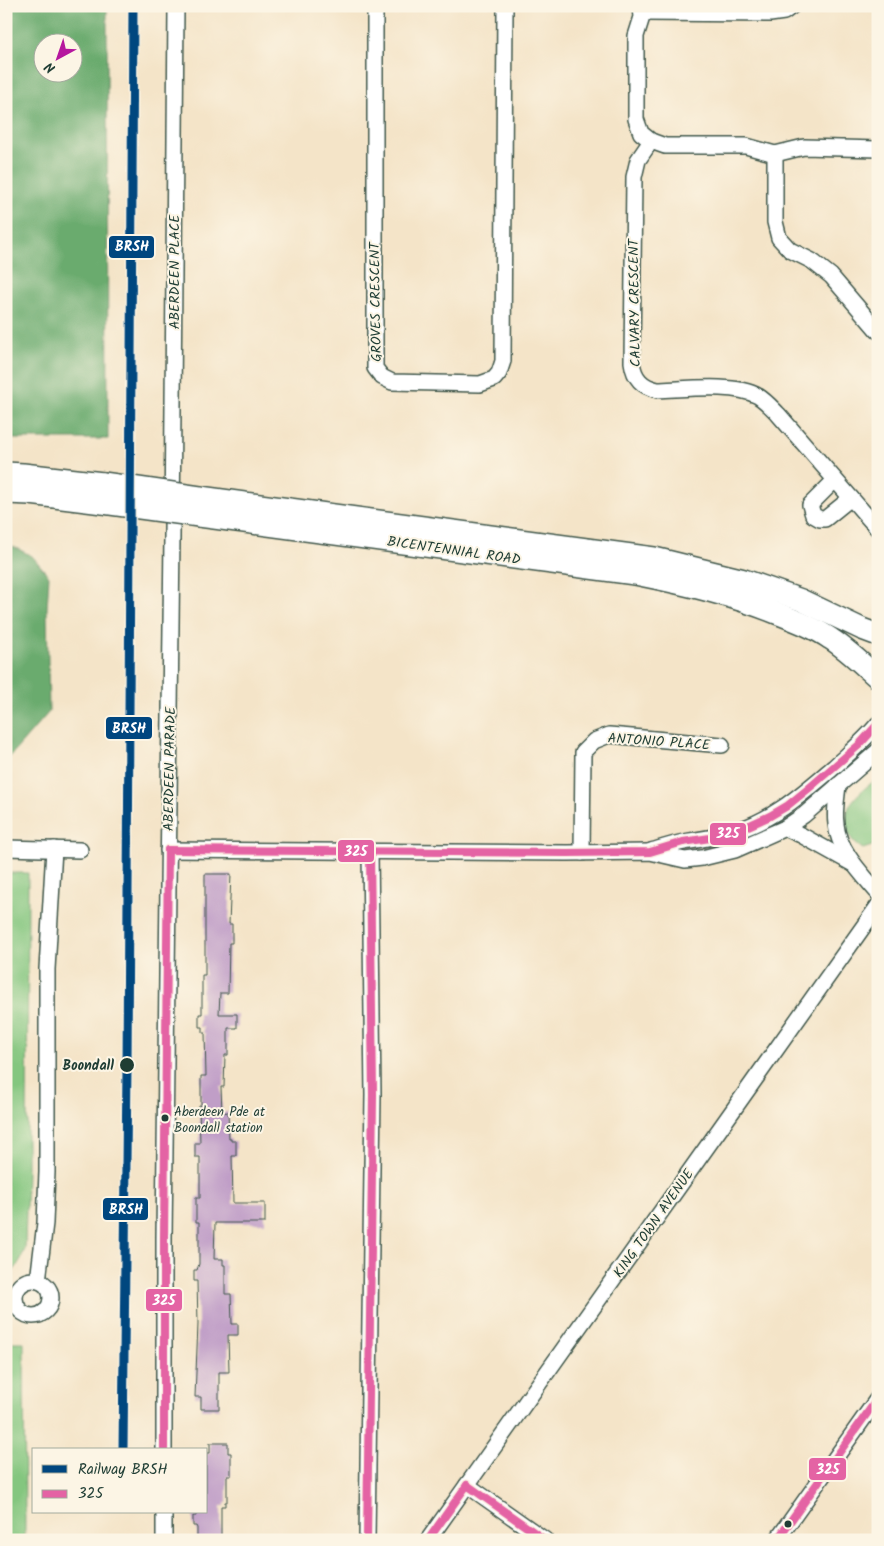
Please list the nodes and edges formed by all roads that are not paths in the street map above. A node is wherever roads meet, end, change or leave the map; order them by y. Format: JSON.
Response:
{"nodes":[{"id":1,"x":176,"y":6,"type":"edge"},
{"id":2,"x":375,"y":6,"type":"edge"},
{"id":3,"x":505,"y":6,"type":"edge"},
{"id":4,"x":792,"y":6,"type":"edge"},
{"id":5,"x":642,"y":9,"type":"edge"},
{"id":6,"x":651,"y":141,"type":"junction"},
{"id":7,"x":878,"y":149,"type":"edge"},
{"id":8,"x":775,"y":154,"type":"junction"},
{"id":9,"x":878,"y":331,"type":"edge"},
{"id":10,"x":6,"y":473,"type":"edge"},
{"id":11,"x":835,"y":480,"type":"junction"},
{"id":12,"x":6,"y":493,"type":"edge"},
{"id":13,"x":103,"y":493,"type":"junction"},
{"id":14,"x":850,"y":498,"type":"junction"},
{"id":15,"x":200,"y":507,"type":"junction"},
{"id":16,"x":878,"y":529,"type":"edge"},
{"id":17,"x":172,"y":537,"type":"joint"},
{"id":18,"x":878,"y":635,"type":"edge"},
{"id":19,"x":878,"y":678,"type":"edge"},
{"id":20,"x":878,"y":724,"type":"edge"},
{"id":21,"x":722,"y":745,"type":"dead end"},
{"id":22,"x":878,"y":751,"type":"edge"},
{"id":23,"x":838,"y":785,"type":"junction"},
{"id":24,"x":785,"y":828,"type":"junction"},
{"id":25,"x":6,"y":848,"type":"edge"},
{"id":26,"x":54,"y":849,"type":"junction"},
{"id":27,"x":80,"y":850,"type":"dead end"},
{"id":28,"x":168,"y":850,"type":"junction"},
{"id":29,"x":370,"y":852,"type":"junction"},
{"id":30,"x":650,"y":852,"type":"junction"},
{"id":31,"x":582,"y":853,"type":"junction"},
{"id":32,"x":853,"y":864,"type":"junction"},
{"id":33,"x":875,"y":882,"type":"edge"},
{"id":34,"x":878,"y":906,"type":"edge"},
{"id":35,"x":38,"y":1281,"type":"dead end"},
{"id":36,"x":878,"y":1398,"type":"edge"},
{"id":37,"x":164,"y":1448,"type":"edge"},
{"id":38,"x":467,"y":1485,"type":"junction"},
{"id":39,"x":164,"y":1514,"type":"edge"},
{"id":40,"x":164,"y":1540,"type":"edge"},
{"id":41,"x":367,"y":1540,"type":"edge"},
{"id":42,"x":428,"y":1540,"type":"edge"},
{"id":43,"x":545,"y":1540,"type":"edge"},
{"id":44,"x":777,"y":1540,"type":"edge"}],
"edges":[{"from":1,"to":17,"type":"street","name":"ABERDEEN PLACE"},
{"from":2,"to":3,"type":"street","name":"GROVES CRESCENT"},
{"from":4,"to":5,"type":"street"},
{"from":5,"to":6,"type":"street"},
{"from":6,"to":8,"type":"street"},
{"from":6,"to":11,"type":"street","name":"CALVARY CRESCENT"},
{"from":7,"to":8,"type":"street"},
{"from":8,"to":9,"type":"street"},
{"from":10,"to":13,"type":"main road","name":"BICENTENNIAL ROAD"},
{"from":11,"to":14,"type":"street","name":"CALVARY CRESCENT"},
{"from":11,"to":14,"type":"street"},
{"from":12,"to":13,"type":"main road","name":"BICENTENNIAL ROAD"},
{"from":13,"to":15,"type":"main road","name":"BICENTENNIAL ROAD","bridge":true},
{"from":14,"to":16,"type":"street","name":"CALVARY CRESCENT"},
{"from":15,"to":18,"type":"main road","name":"BICENTENNIAL ROAD"},
{"from":15,"to":19,"type":"main road","name":"BICENTENNIAL ROAD"},
{"from":17,"to":28,"type":"street","name":"ABERDEEN PARADE"},
{"from":20,"to":30,"type":"street"},
{"from":21,"to":31,"type":"street","name":"ANTONIO PLACE"},
{"from":22,"to":23,"type":"street"},
{"from":23,"to":24,"type":"street"},
{"from":23,"to":32,"type":"street"},
{"from":24,"to":30,"type":"street"},
{"from":24,"to":32,"type":"street"},
{"from":25,"to":26,"type":"street"},
{"from":26,"to":27,"type":"street"},
{"from":26,"to":35,"type":"street"},
{"from":28,"to":29,"type":"street"},
{"from":28,"to":37,"type":"street","name":"ABERDEEN PARADE"},
{"from":29,"to":31,"type":"street"},
{"from":29,"to":41,"type":"street"},
{"from":30,"to":31,"type":"street"},
{"from":32,"to":33,"type":"street"},
{"from":34,"to":38,"type":"street","name":"KING TOWN AVENUE"},
{"from":36,"to":44,"type":"street"},
{"from":38,"to":42,"type":"street","name":"KING TOWN AVENUE"},
{"from":38,"to":43,"type":"street"},
{"from":39,"to":40,"type":"street"}]}
